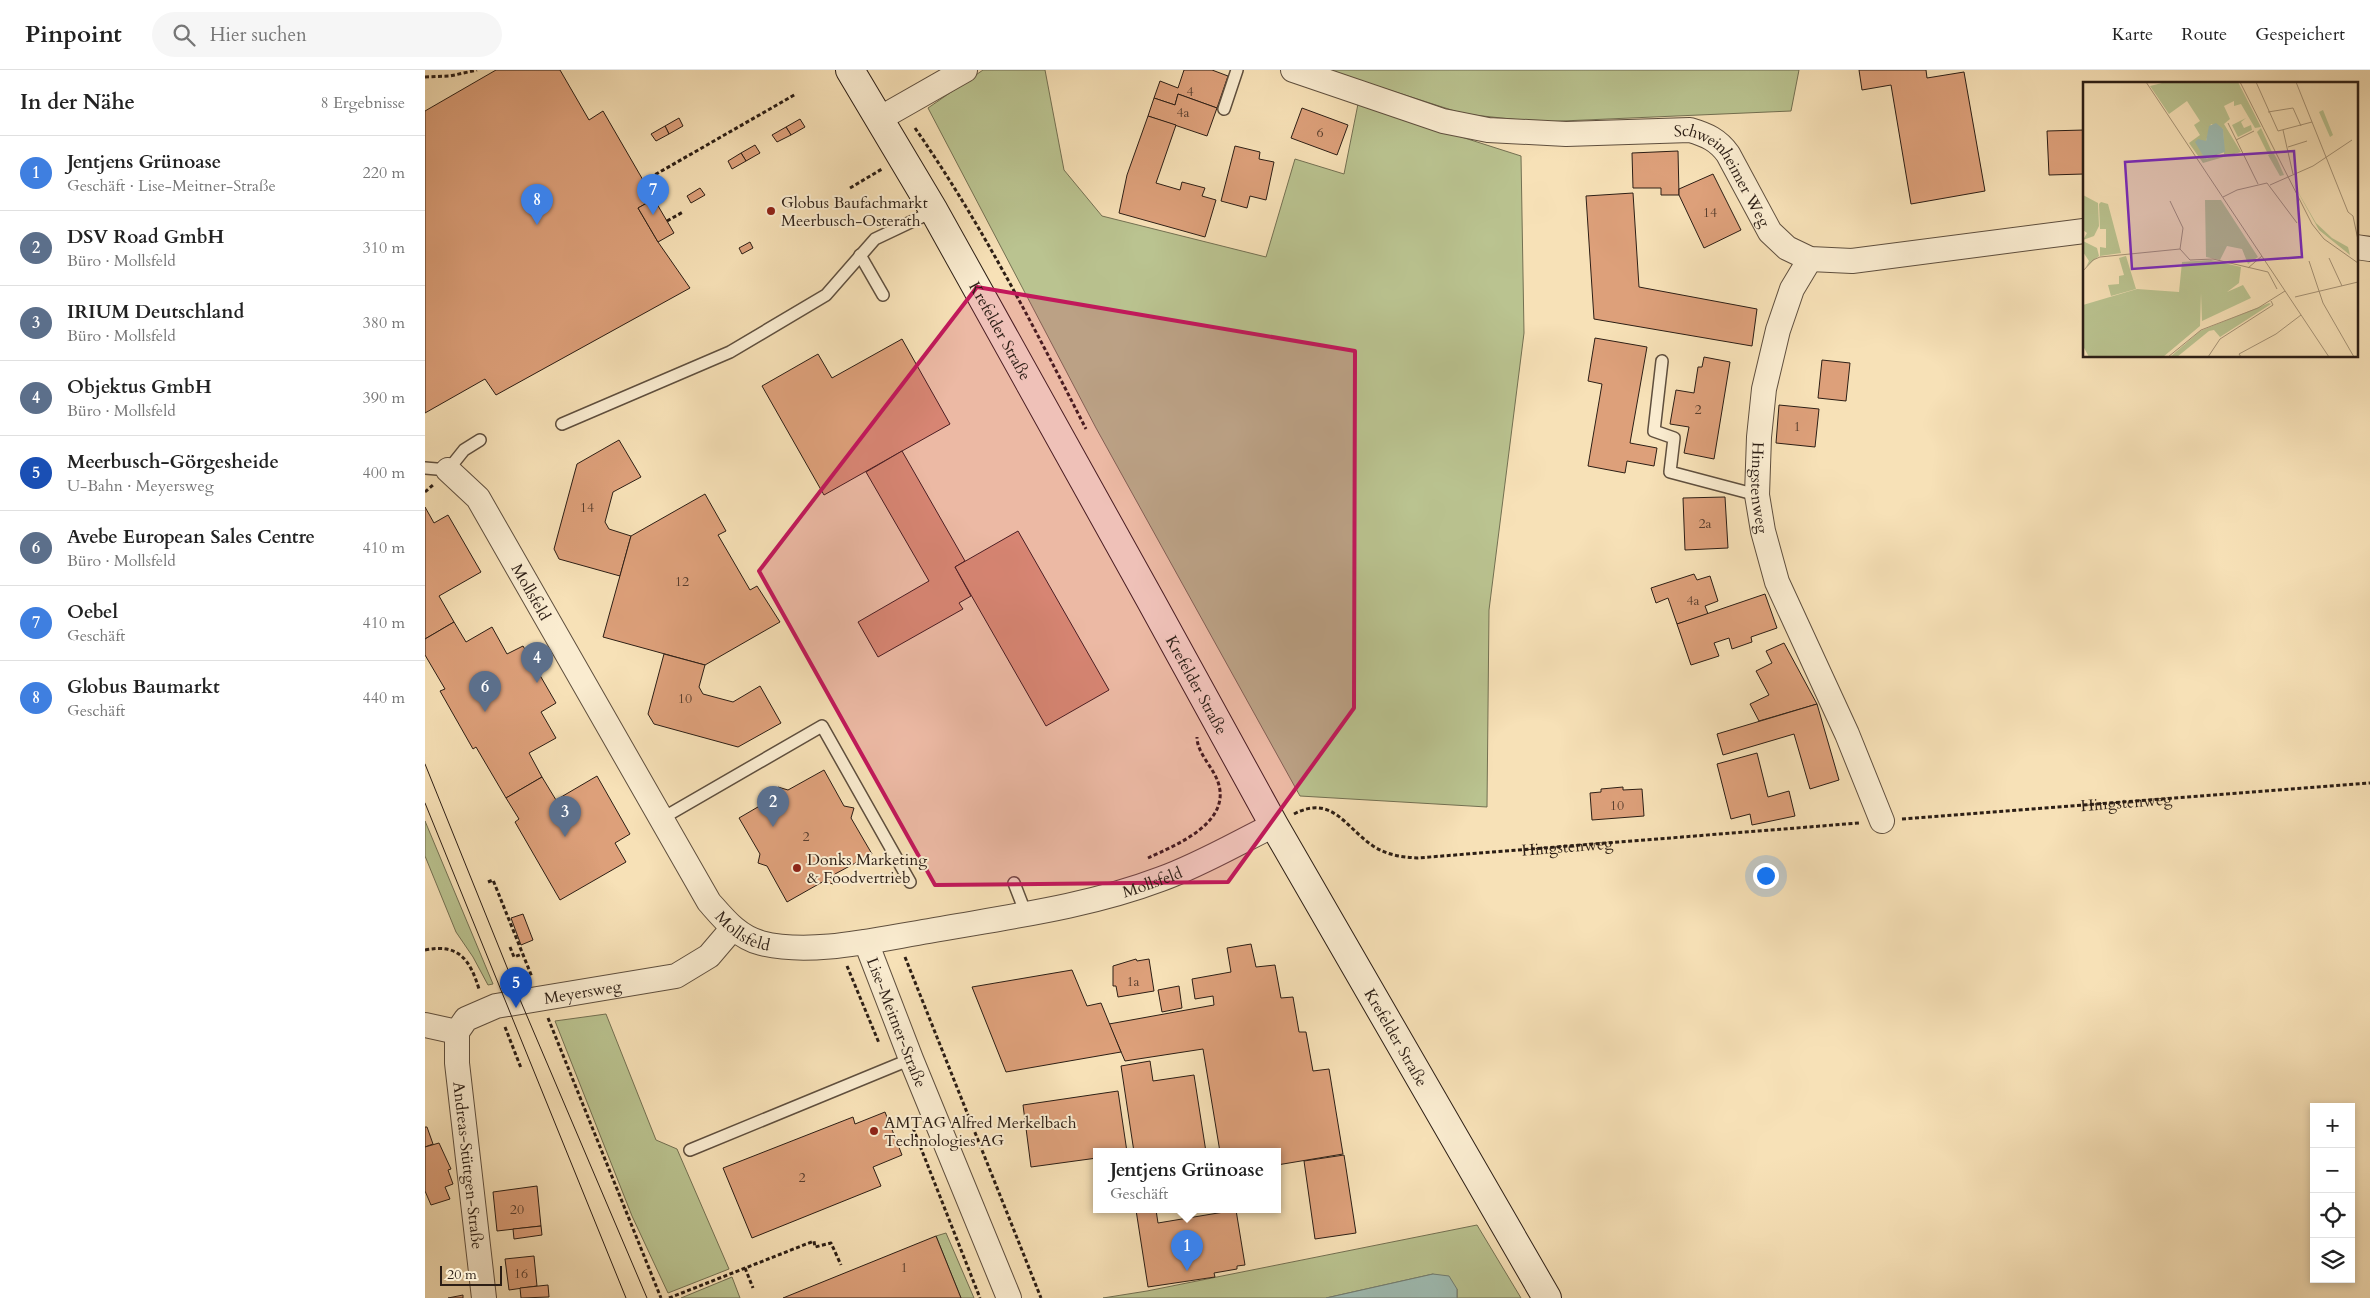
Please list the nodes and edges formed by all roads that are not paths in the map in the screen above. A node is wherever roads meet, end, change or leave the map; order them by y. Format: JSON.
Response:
{"nodes":[{"id":1,"x":850,"y":70,"type":"edge"},
{"id":2,"x":965,"y":70,"type":"edge"},
{"id":3,"x":1237,"y":70,"type":"edge"},
{"id":4,"x":1293,"y":70,"type":"edge"},
{"id":5,"x":1224,"y":109,"type":"dead end"},
{"id":6,"x":879,"y":119,"type":"junction"},
{"id":7,"x":934,"y":211,"type":"junction"},
{"id":8,"x":2083,"y":231,"type":"edge"},
{"id":9,"x":2357,"y":247,"type":"edge"},
{"id":10,"x":2370,"y":249,"type":"edge"},
{"id":11,"x":860,"y":255,"type":"junction"},
{"id":12,"x":1811,"y":259,"type":"junction"},
{"id":13,"x":883,"y":295,"type":"dead end"},
{"id":14,"x":1663,"y":361,"type":"dead end"},
{"id":15,"x":562,"y":424,"type":"dead end"},
{"id":16,"x":481,"y":440,"type":"dead end"},
{"id":17,"x":436,"y":469,"type":"edge"},
{"id":18,"x":1757,"y":496,"type":"junction"},
{"id":19,"x":661,"y":820,"type":"junction"},
{"id":20,"x":1882,"y":821,"type":"road end"},
{"id":21,"x":1274,"y":825,"type":"junction"},
{"id":22,"x":910,"y":882,"type":"dead end"},
{"id":23,"x":1014,"y":884,"type":"dead end"},
{"id":24,"x":1026,"y":914,"type":"junction"},
{"id":25,"x":732,"y":929,"type":"junction"},
{"id":26,"x":865,"y":942,"type":"junction"},
{"id":27,"x":425,"y":1025,"type":"edge"},
{"id":28,"x":457,"y":1032,"type":"junction"},
{"id":29,"x":911,"y":1059,"type":"junction"},
{"id":30,"x":690,"y":1150,"type":"dead end"},
{"id":31,"x":484,"y":1298,"type":"edge"},
{"id":32,"x":1009,"y":1298,"type":"edge"},
{"id":33,"x":1547,"y":1298,"type":"edge"}],
"edges":[{"from":1,"to":6,"type":"main road","name":"Krefelder Straße"},
{"from":2,"to":6,"type":"street"},
{"from":3,"to":5,"type":"lane"},
{"from":4,"to":12,"type":"street","name":"Schweinheimer Weg"},
{"from":6,"to":7,"type":"main road","name":"Krefelder Straße"},
{"from":7,"to":11,"type":"lane"},
{"from":7,"to":21,"type":"main road","name":"Krefelder Straße"},
{"from":8,"to":12,"type":"street","name":"Schweinheimer Weg"},
{"from":9,"to":10,"type":"street"},
{"from":11,"to":13,"type":"lane"},
{"from":11,"to":15,"type":"lane"},
{"from":12,"to":18,"type":"street","name":"Hingstenweg"},
{"from":14,"to":18,"type":"lane"},
{"from":16,"to":17,"type":"lane"},
{"from":17,"to":19,"type":"street","name":"Mollsfeld"},
{"from":18,"to":20,"type":"street","name":"Hingstenweg"},
{"from":19,"to":22,"type":"lane"},
{"from":19,"to":25,"type":"street","name":"Mollsfeld"},
{"from":21,"to":24,"type":"street","name":"Mollsfeld"},
{"from":21,"to":33,"type":"main road","name":"Krefelder Straße"},
{"from":23,"to":24,"type":"lane"},
{"from":24,"to":26,"type":"street","name":"Mollsfeld"},
{"from":25,"to":26,"type":"street","name":"Mollsfeld"},
{"from":25,"to":28,"type":"street","name":"Meyersweg"},
{"from":26,"to":29,"type":"street","name":"Lise-Meitner-Straße"},
{"from":27,"to":28,"type":"street"},
{"from":28,"to":31,"type":"street","name":"Andreas-Stüttgen-Straße"},
{"from":29,"to":30,"type":"lane"},
{"from":29,"to":32,"type":"street","name":"Lise-Meitner-Straße"}]}
